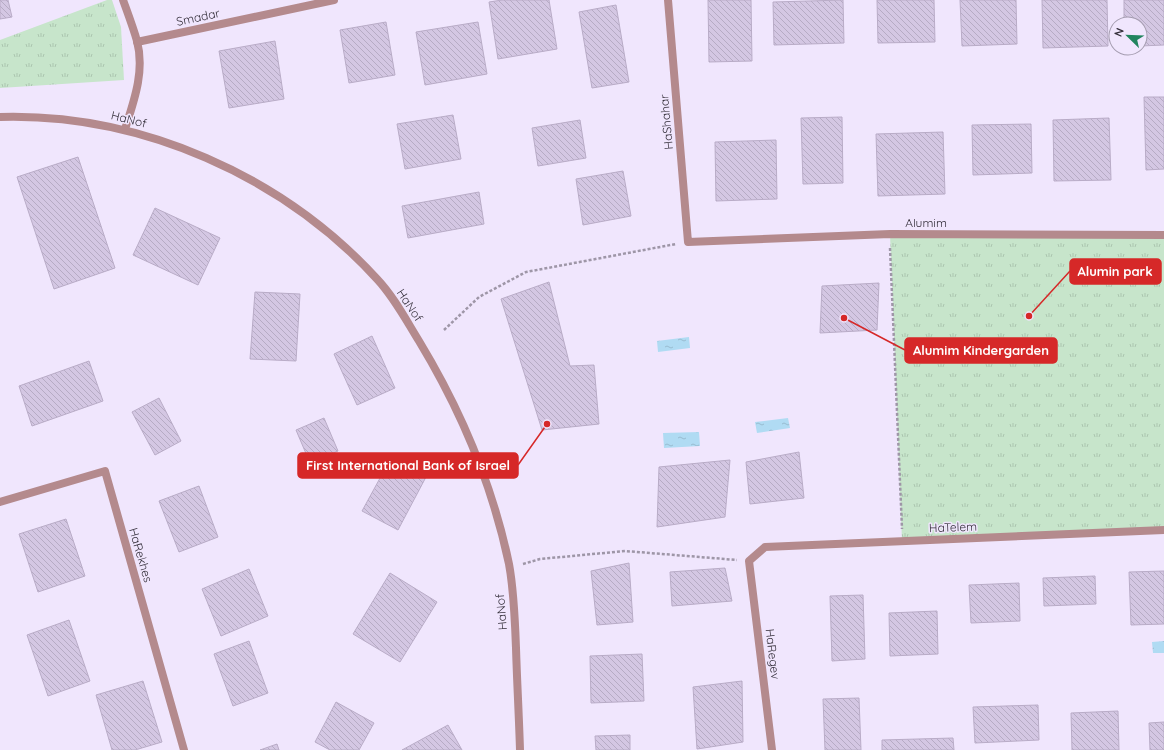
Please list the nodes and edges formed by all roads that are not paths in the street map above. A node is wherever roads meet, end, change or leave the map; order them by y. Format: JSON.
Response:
{"nodes":[{"id":1,"x":123,"y":0,"type":"edge"},
{"id":2,"x":334,"y":0,"type":"edge"},
{"id":3,"x":668,"y":0,"type":"edge"},
{"id":4,"x":138,"y":42,"type":"junction"},
{"id":5,"x":0,"y":116,"type":"edge"},
{"id":6,"x":125,"y":129,"type":"junction"},
{"id":7,"x":1164,"y":234,"type":"edge"},
{"id":8,"x":688,"y":242,"type":"joint"},
{"id":9,"x":0,"y":502,"type":"edge"},
{"id":10,"x":1164,"y":530,"type":"edge"},
{"id":11,"x":749,"y":561,"type":"joint"},
{"id":12,"x":184,"y":750,"type":"edge"},
{"id":13,"x":520,"y":750,"type":"edge"},
{"id":14,"x":772,"y":750,"type":"edge"}],
"edges":[{"from":1,"to":4,"type":"street"},
{"from":2,"to":4,"type":"street","name":"Smadar"},
{"from":3,"to":8,"type":"street","name":"HaShahar"},
{"from":4,"to":6,"type":"street"},
{"from":5,"to":6,"type":"street","name":"HaNof"},
{"from":6,"to":13,"type":"street","name":"HaNof"},
{"from":7,"to":8,"type":"street","name":"Alumim"},
{"from":9,"to":12,"type":"street","name":"HaRekhes"},
{"from":10,"to":11,"type":"street","name":"HaTelem"},
{"from":11,"to":14,"type":"street","name":"HaRegev"}]}
